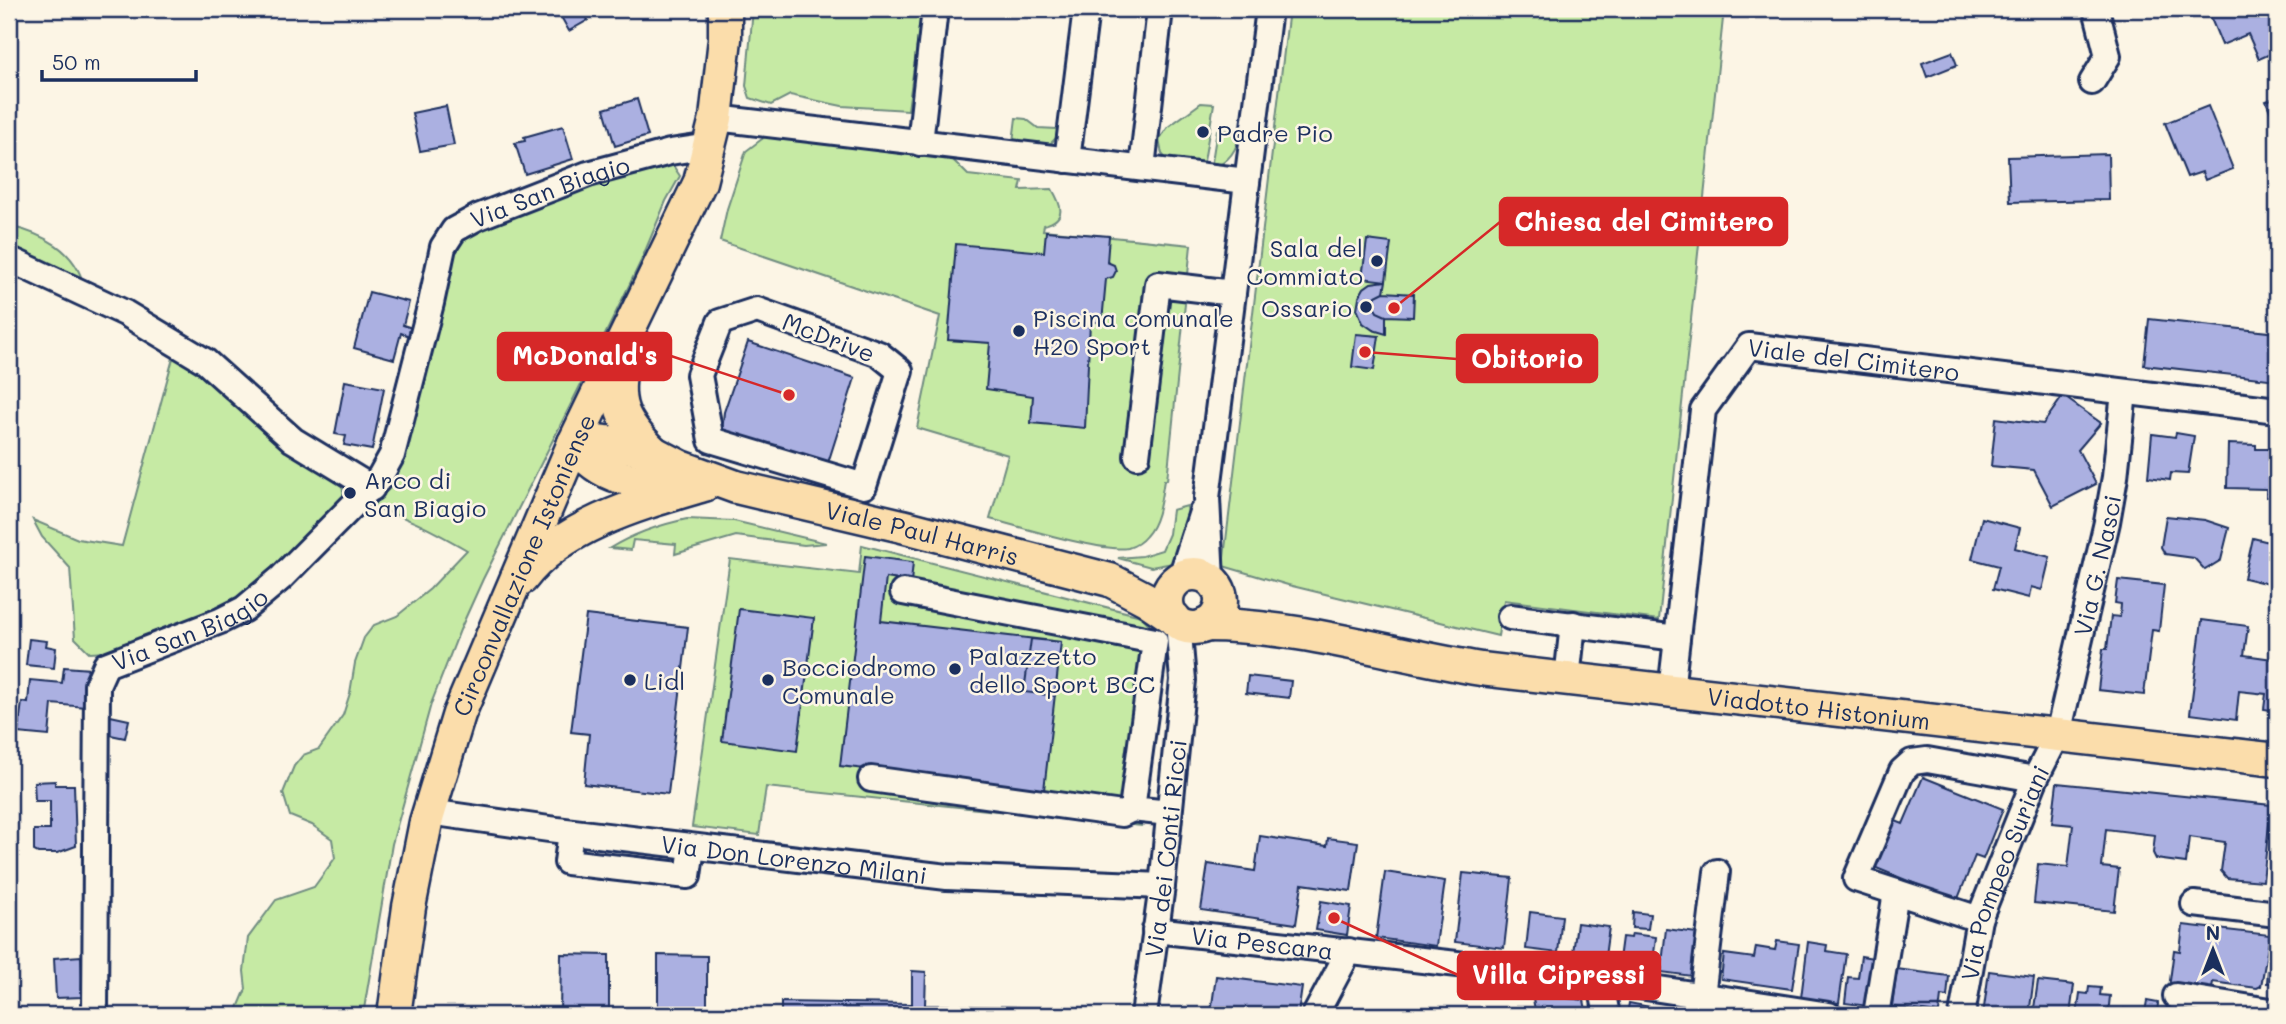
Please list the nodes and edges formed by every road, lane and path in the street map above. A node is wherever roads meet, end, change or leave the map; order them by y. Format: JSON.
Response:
{"nodes":[{"id":1,"x":725,"y":9,"type":"edge"},
{"id":2,"x":935,"y":9,"type":"edge"},
{"id":3,"x":1086,"y":9,"type":"edge"},
{"id":4,"x":1160,"y":9,"type":"edge"},
{"id":5,"x":1269,"y":9,"type":"edge"},
{"id":6,"x":2096,"y":9,"type":"edge"},
{"id":7,"x":2092,"y":82,"type":"dead end"},
{"id":8,"x":713,"y":132,"type":"junction"},
{"id":9,"x":920,"y":143,"type":"junction"},
{"id":10,"x":1068,"y":160,"type":"junction"},
{"id":11,"x":1142,"y":168,"type":"junction"},
{"id":12,"x":1247,"y":181,"type":"junction"},
{"id":13,"x":9,"y":258,"type":"edge"},
{"id":14,"x":1233,"y":293,"type":"junction"},
{"id":15,"x":634,"y":321,"type":"junction"},
{"id":16,"x":719,"y":322,"type":"joint"},
{"id":17,"x":2124,"y":392,"type":"junction"},
{"id":18,"x":2277,"y":410,"type":"edge"},
{"id":19,"x":574,"y":443,"type":"junction"},
{"id":20,"x":654,"y":453,"type":"junction"},
{"id":21,"x":1138,"y":456,"type":"dead end"},
{"id":22,"x":705,"y":485,"type":"junction"},
{"id":23,"x":736,"y":487,"type":"junction"},
{"id":24,"x":372,"y":488,"type":"junction"},
{"id":25,"x":1110,"y":580,"type":"junction"},
{"id":26,"x":1197,"y":580,"type":"junction"},
{"id":27,"x":903,"y":592,"type":"dead end"},
{"id":28,"x":509,"y":596,"type":"junction"},
{"id":29,"x":1510,"y":617,"type":"dead end"},
{"id":30,"x":1190,"y":623,"type":"junction"},
{"id":31,"x":1573,"y":624,"type":"junction"},
{"id":32,"x":1677,"y":638,"type":"junction"},
{"id":33,"x":1362,"y":644,"type":"junction"},
{"id":34,"x":1567,"y":679,"type":"junction"},
{"id":35,"x":1671,"y":691,"type":"junction"},
{"id":36,"x":2058,"y":734,"type":"junction"},
{"id":37,"x":2277,"y":760,"type":"edge"},
{"id":38,"x":872,"y":779,"type":"dead end"},
{"id":39,"x":2035,"y":779,"type":"junction"},
{"id":40,"x":1132,"y":809,"type":"junction"},
{"id":41,"x":429,"y":812,"type":"junction"},
{"id":42,"x":1169,"y":813,"type":"junction"},
{"id":43,"x":1717,"y":872,"type":"dead end"},
{"id":44,"x":1162,"y":886,"type":"junction"},
{"id":45,"x":1896,"y":892,"type":"junction"},
{"id":46,"x":2194,"y":904,"type":"dead end"},
{"id":47,"x":2277,"y":914,"type":"edge"},
{"id":48,"x":1979,"y":919,"type":"junction"},
{"id":49,"x":1155,"y":930,"type":"junction"},
{"id":50,"x":1349,"y":951,"type":"junction"},
{"id":51,"x":1600,"y":980,"type":"junction"},
{"id":52,"x":1702,"y":996,"type":"junction"},
{"id":53,"x":2176,"y":996,"type":"dead end"},
{"id":54,"x":2277,"y":1012,"type":"edge"},
{"id":55,"x":95,"y":1015,"type":"edge"},
{"id":56,"x":394,"y":1015,"type":"edge"},
{"id":57,"x":1144,"y":1015,"type":"edge"},
{"id":58,"x":1315,"y":1015,"type":"edge"},
{"id":59,"x":1607,"y":1015,"type":"edge"},
{"id":60,"x":1829,"y":1015,"type":"edge"},
{"id":61,"x":1876,"y":1015,"type":"edge"},
{"id":62,"x":1962,"y":1015,"type":"edge"}],
"edges":[{"from":1,"to":8,"type":"main road","name":"Circonvallazione Istoniense"},
{"from":2,"to":9,"type":"street"},
{"from":3,"to":10,"type":"street"},
{"from":4,"to":11,"type":"street"},
{"from":5,"to":12,"type":"street"},
{"from":6,"to":7,"type":"street"},
{"from":8,"to":9,"type":"street","name":"Via San Biagio"},
{"from":8,"to":15,"type":"main road","name":"Circonvallazione Istoniense"},
{"from":8,"to":24,"type":"street","name":"Via San Biagio"},
{"from":9,"to":10,"type":"street","name":"Via San Biagio"},
{"from":10,"to":11,"type":"street","name":"Via San Biagio"},
{"from":11,"to":12,"type":"street","name":"Via San Biagio"},
{"from":12,"to":14,"type":"street"},
{"from":13,"to":24,"type":"street"},
{"from":14,"to":21,"type":"street"},
{"from":14,"to":26,"type":"street"},
{"from":15,"to":19,"type":"main road","name":"Circonvallazione Istoniense"},
{"from":15,"to":20,"type":"main road","name":"Viale Paul Harris"},
{"from":16,"to":16,"type":"street","name":"McDrive"},
{"from":17,"to":18,"type":"street","name":"Viale del Cimitero"},
{"from":17,"to":32,"type":"street","name":"Viale del Cimitero"},
{"from":17,"to":36,"type":"street","name":"Via G. Nasci"},
{"from":19,"to":20,"type":"main road","name":"Viale Paul Harris"},
{"from":19,"to":22,"type":"main road","name":"Viale Paul Harris"},
{"from":19,"to":28,"type":"main road","name":"Circonvallazione Istoniense"},
{"from":20,"to":23,"type":"main road","name":"Viale Paul Harris"},
{"from":22,"to":23,"type":"main road","name":"Viale Paul Harris"},
{"from":22,"to":28,"type":"main road","name":"Viale Paul Harris"},
{"from":23,"to":25,"type":"main road","name":"Viale Paul Harris"},
{"from":24,"to":55,"type":"street","name":"Via San Biagio"},
{"from":25,"to":26,"type":"main road","name":"Viale Paul Harris"},
{"from":25,"to":30,"type":"main road","name":"Viale Paul Harris"},
{"from":26,"to":30,"type":"main road"},
{"from":26,"to":30,"type":"main road"},
{"from":26,"to":33,"type":"main road","name":"Viadotto Histonium"},
{"from":27,"to":40,"type":"street"},
{"from":28,"to":41,"type":"main road","name":"Circonvallazione Istoniense"},
{"from":29,"to":31,"type":"street"},
{"from":30,"to":33,"type":"main road","name":"Viadotto Histonium"},
{"from":30,"to":42,"type":"street","name":"Via dei Conti Ricci"},
{"from":31,"to":32,"type":"street"},
{"from":31,"to":34,"type":"street"},
{"from":32,"to":35,"type":"street","name":"Viale del Cimitero"},
{"from":33,"to":34,"type":"main road","name":"Viadotto Histonium"},
{"from":34,"to":35,"type":"main road","name":"Viadotto Histonium"},
{"from":35,"to":36,"type":"main road","name":"Viadotto Histonium"},
{"from":36,"to":37,"type":"main road","name":"Viadotto Histonium"},
{"from":36,"to":39,"type":"street","name":"Via Pompeo Suriani"},
{"from":38,"to":40,"type":"street"},
{"from":39,"to":45,"type":"street"},
{"from":39,"to":48,"type":"street","name":"Via Pompeo Suriani"},
{"from":40,"to":42,"type":"street"},
{"from":41,"to":44,"type":"street","name":"Via Don Lorenzo Milani"},
{"from":41,"to":56,"type":"main road","name":"Circonvallazione Istoniense"},
{"from":42,"to":44,"type":"street","name":"Via dei Conti Ricci"},
{"from":43,"to":52,"type":"street"},
{"from":44,"to":49,"type":"street","name":"Via dei Conti Ricci"},
{"from":45,"to":48,"type":"street"},
{"from":45,"to":61,"type":"street"},
{"from":46,"to":47,"type":"street"},
{"from":48,"to":62,"type":"street","name":"Via Pompeo Suriani"},
{"from":49,"to":50,"type":"street","name":"Via Pescara"},
{"from":49,"to":57,"type":"street","name":"Via dei Conti Ricci"},
{"from":50,"to":51,"type":"street","name":"Via Pescara"},
{"from":50,"to":58,"type":"street"},
{"from":51,"to":52,"type":"street","name":"Via Pescara"},
{"from":51,"to":59,"type":"street"},
{"from":52,"to":60,"type":"street","name":"Via Pescara"},
{"from":53,"to":54,"type":"street"}]}
